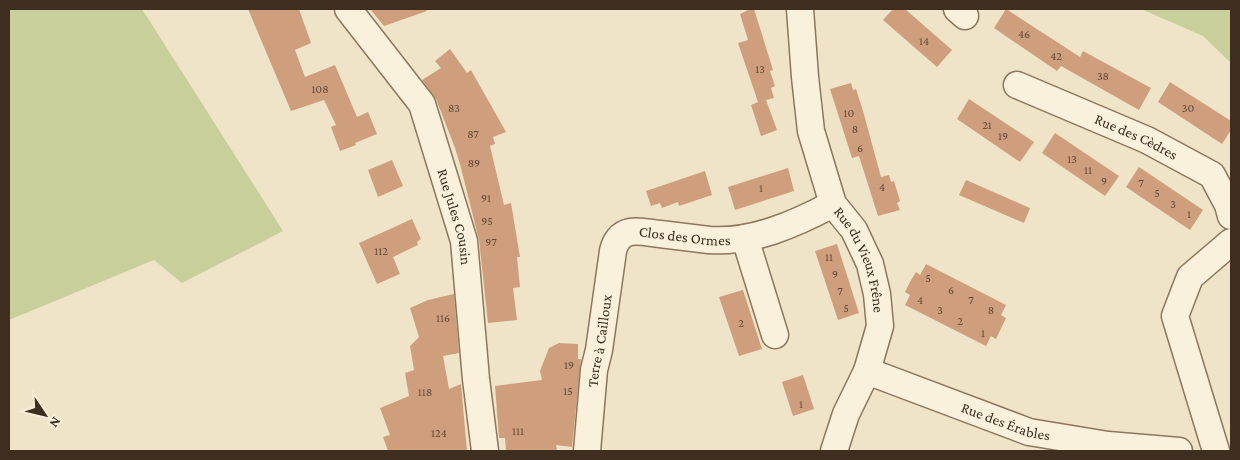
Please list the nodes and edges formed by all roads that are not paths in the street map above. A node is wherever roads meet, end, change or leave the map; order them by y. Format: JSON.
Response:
{"nodes":[{"id":1,"x":348,"y":9,"type":"edge"},
{"id":2,"x":800,"y":9,"type":"edge"},
{"id":3,"x":1017,"y":85,"type":"dead end"},
{"id":4,"x":833,"y":204,"type":"junction"},
{"id":5,"x":1231,"y":216,"type":"edge"},
{"id":6,"x":625,"y":233,"type":"joint"},
{"id":7,"x":745,"y":238,"type":"junction"},
{"id":8,"x":1231,"y":242,"type":"edge"},
{"id":9,"x":774,"y":335,"type":"dead end"},
{"id":10,"x":868,"y":371,"type":"junction"},
{"id":11,"x":485,"y":451,"type":"edge"},
{"id":12,"x":587,"y":451,"type":"edge"},
{"id":13,"x":834,"y":451,"type":"edge"},
{"id":14,"x":1179,"y":451,"type":"edge"},
{"id":15,"x":1216,"y":451,"type":"edge"}],
"edges":[{"from":1,"to":11,"type":"street","name":"Rue Jules Cousin"},
{"from":2,"to":4,"type":"street","name":"Rue du Vieux Frêne"},
{"from":3,"to":5,"type":"street","name":"Rue des Cèdres"},
{"from":4,"to":7,"type":"street","name":"Clos des Ormes"},
{"from":4,"to":10,"type":"street","name":"Rue du Vieux Frêne"},
{"from":6,"to":7,"type":"street","name":"Clos des Ormes"},
{"from":6,"to":12,"type":"street","name":"Terre à Cailloux"},
{"from":7,"to":9,"type":"street","name":"Clos des Ormes"},
{"from":8,"to":15,"type":"street"},
{"from":10,"to":13,"type":"street","name":"Rue du Vieux Frêne"},
{"from":10,"to":14,"type":"street","name":"Rue des Érables"}]}
